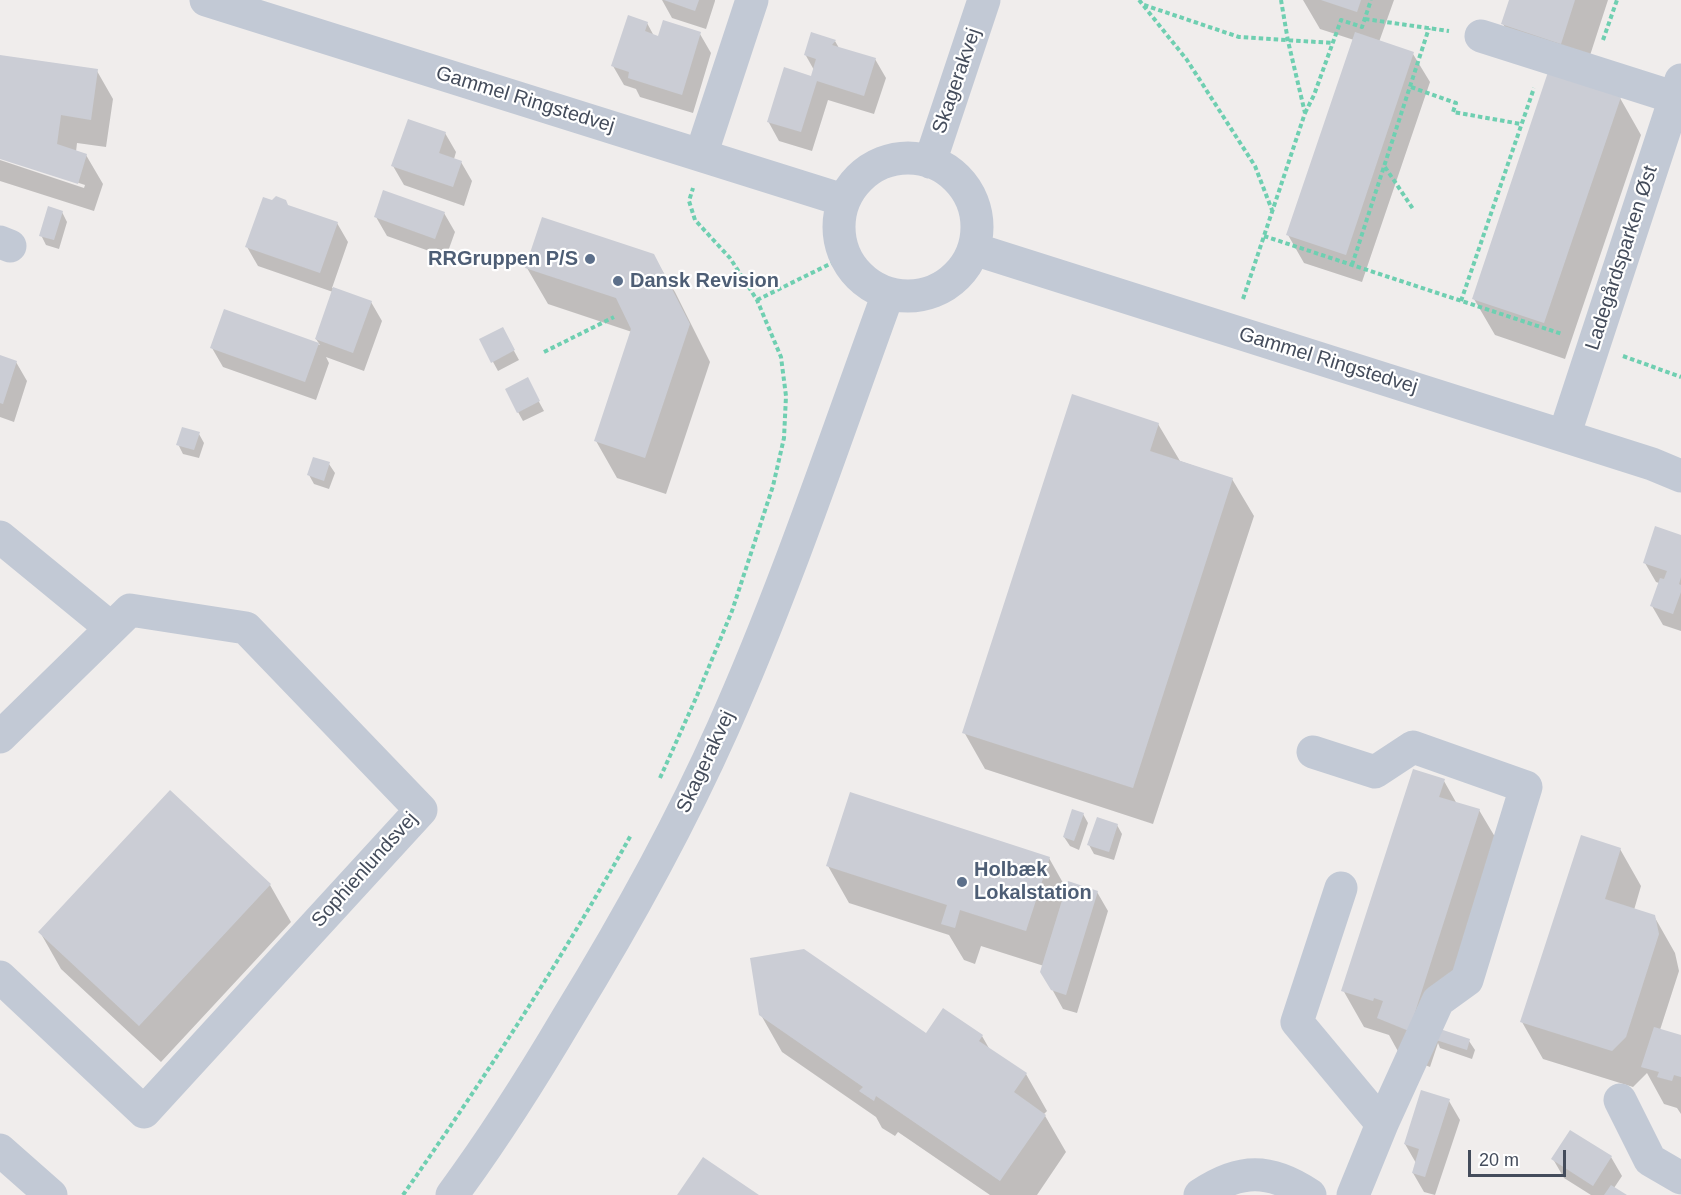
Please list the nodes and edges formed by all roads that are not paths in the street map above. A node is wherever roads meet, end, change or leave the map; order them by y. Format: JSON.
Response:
{"nodes":[{"id":1,"x":206,"y":0,"type":"edge"},
{"id":2,"x":752,"y":0,"type":"edge"},
{"id":3,"x":984,"y":0,"type":"edge"},
{"id":4,"x":1481,"y":36,"type":"road end"},
{"id":5,"x":1678,"y":89,"type":"edge"},
{"id":6,"x":701,"y":155,"type":"junction"},
{"id":7,"x":930,"y":162,"type":"junction"},
{"id":8,"x":843,"y":200,"type":"junction"},
{"id":9,"x":974,"y":249,"type":"junction"},
{"id":10,"x":888,"y":294,"type":"junction"},
{"id":11,"x":1564,"y":436,"type":"junction"},
{"id":12,"x":1681,"y":476,"type":"edge"},
{"id":13,"x":0,"y":537,"type":"edge"},
{"id":14,"x":111,"y":628,"type":"junction"},
{"id":15,"x":0,"y":737,"type":"edge"},
{"id":16,"x":1313,"y":752,"type":"dead end"},
{"id":17,"x":1341,"y":888,"type":"dead end"},
{"id":18,"x":0,"y":977,"type":"edge"},
{"id":19,"x":1620,"y":1100,"type":"dead end"},
{"id":20,"x":1382,"y":1124,"type":"junction"},
{"id":21,"x":0,"y":1150,"type":"edge"},
{"id":22,"x":1681,"y":1178,"type":"edge"},
{"id":23,"x":51,"y":1195,"type":"edge"},
{"id":24,"x":452,"y":1195,"type":"edge"},
{"id":25,"x":1200,"y":1195,"type":"edge"},
{"id":26,"x":1310,"y":1195,"type":"edge"},
{"id":27,"x":1353,"y":1195,"type":"edge"}],
"edges":[{"from":1,"to":6,"type":"street","name":"Gammel Ringstedvej"},
{"from":2,"to":6,"type":"street"},
{"from":3,"to":7,"type":"street","name":"Skagerakvej"},
{"from":4,"to":5,"type":"street"},
{"from":5,"to":11,"type":"street","name":"Ladegårdsparken Øst"},
{"from":6,"to":8,"type":"street","name":"Gammel Ringstedvej"},
{"from":7,"to":8,"type":"street"},
{"from":7,"to":9,"type":"street"},
{"from":8,"to":10,"type":"street"},
{"from":9,"to":10,"type":"street"},
{"from":9,"to":11,"type":"street","name":"Gammel Ringstedvej"},
{"from":10,"to":24,"type":"street","name":"Skagerakvej"},
{"from":11,"to":12,"type":"street","name":"Gammel Ringstedvej"},
{"from":13,"to":14,"type":"street"},
{"from":14,"to":15,"type":"street","name":"Sophienlundsvej"},
{"from":14,"to":18,"type":"street","name":"Sophienlundsvej"},
{"from":16,"to":20,"type":"street"},
{"from":17,"to":20,"type":"street"},
{"from":19,"to":22,"type":"street"},
{"from":20,"to":27,"type":"street"},
{"from":21,"to":23,"type":"street"},
{"from":25,"to":26,"type":"street"}]}
